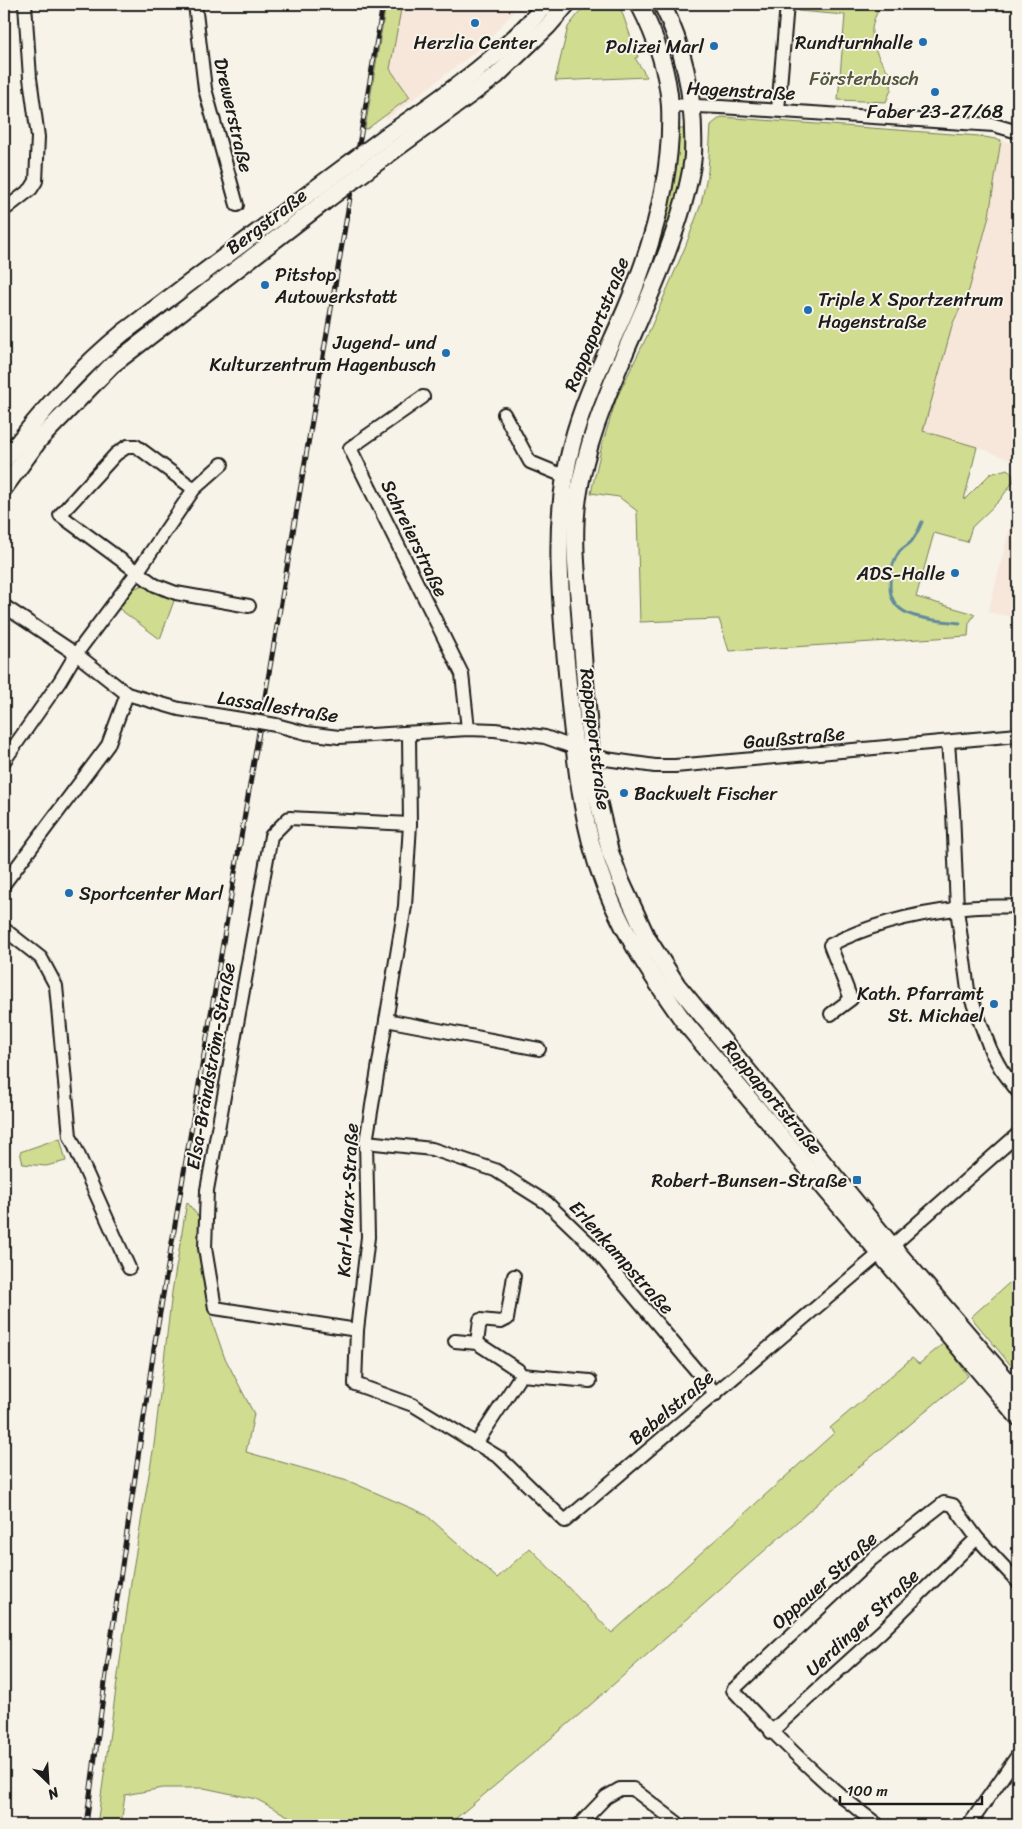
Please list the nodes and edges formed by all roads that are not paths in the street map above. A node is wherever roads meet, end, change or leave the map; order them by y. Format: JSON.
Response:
{"nodes":[{"id":1,"x":25,"y":4,"type":"edge"},
{"id":2,"x":194,"y":4,"type":"edge"},
{"id":3,"x":546,"y":4,"type":"edge"},
{"id":4,"x":568,"y":4,"type":"edge"},
{"id":5,"x":639,"y":4,"type":"edge"},
{"id":6,"x":662,"y":4,"type":"edge"},
{"id":7,"x":788,"y":4,"type":"edge"},
{"id":8,"x":670,"y":105,"type":"junction"},
{"id":9,"x":691,"y":105,"type":"junction"},
{"id":10,"x":778,"y":110,"type":"junction"},
{"id":11,"x":1018,"y":132,"type":"edge"},
{"id":12,"x":389,"y":144,"type":"junction"},
{"id":13,"x":324,"y":193,"type":"junction"},
{"id":14,"x":237,"y":205,"type":"dead end"},
{"id":15,"x":4,"y":210,"type":"edge"},
{"id":16,"x":423,"y":397,"type":"dead end"},
{"id":17,"x":504,"y":414,"type":"dead end"},
{"id":18,"x":4,"y":462,"type":"edge"},
{"id":19,"x":222,"y":464,"type":"dead end"},
{"id":20,"x":564,"y":476,"type":"junction"},
{"id":21,"x":4,"y":488,"type":"edge"},
{"id":22,"x":194,"y":489,"type":"junction"},
{"id":23,"x":138,"y":571,"type":"junction"},
{"id":24,"x":4,"y":606,"type":"edge"},
{"id":25,"x":249,"y":606,"type":"dead end"},
{"id":26,"x":76,"y":654,"type":"junction"},
{"id":27,"x":127,"y":694,"type":"junction"},
{"id":28,"x":468,"y":729,"type":"junction"},
{"id":29,"x":409,"y":734,"type":"junction"},
{"id":30,"x":1018,"y":735,"type":"edge"},
{"id":31,"x":948,"y":742,"type":"junction"},
{"id":32,"x":583,"y":750,"type":"junction"},
{"id":33,"x":4,"y":761,"type":"edge"},
{"id":34,"x":410,"y":824,"type":"junction"},
{"id":35,"x":4,"y":884,"type":"edge"},
{"id":36,"x":1018,"y":906,"type":"edge"},
{"id":37,"x":957,"y":909,"type":"junction"},
{"id":38,"x":4,"y":929,"type":"edge"},
{"id":39,"x":831,"y":1014,"type":"dead end"},
{"id":40,"x":386,"y":1020,"type":"junction"},
{"id":41,"x":538,"y":1049,"type":"dead end"},
{"id":42,"x":1018,"y":1092,"type":"edge"},
{"id":43,"x":1018,"y":1134,"type":"edge"},
{"id":44,"x":366,"y":1142,"type":"junction"},
{"id":45,"x":886,"y":1250,"type":"junction"},
{"id":46,"x":129,"y":1268,"type":"dead end"},
{"id":47,"x":514,"y":1276,"type":"dead end"},
{"id":48,"x":357,"y":1330,"type":"junction"},
{"id":49,"x":454,"y":1342,"type":"dead end"},
{"id":50,"x":477,"y":1343,"type":"junction"},
{"id":51,"x":521,"y":1375,"type":"junction"},
{"id":52,"x":590,"y":1381,"type":"dead end"},
{"id":53,"x":355,"y":1384,"type":"joint"},
{"id":54,"x":1018,"y":1393,"type":"edge"},
{"id":55,"x":716,"y":1394,"type":"junction"},
{"id":56,"x":1018,"y":1417,"type":"edge"},
{"id":57,"x":476,"y":1444,"type":"junction"},
{"id":58,"x":977,"y":1538,"type":"junction"},
{"id":59,"x":1018,"y":1582,"type":"edge"},
{"id":60,"x":772,"y":1732,"type":"junction"},
{"id":61,"x":1018,"y":1755,"type":"edge"},
{"id":62,"x":579,"y":1825,"type":"edge"},
{"id":63,"x":680,"y":1825,"type":"edge"},
{"id":64,"x":878,"y":1825,"type":"edge"},
{"id":65,"x":969,"y":1825,"type":"edge"}],
"edges":[{"from":1,"to":15,"type":"street"},
{"from":2,"to":14,"type":"street","name":"Drewerstraße"},
{"from":3,"to":12,"type":"main road","name":"Bergstraße"},
{"from":4,"to":12,"type":"main road","name":"Bergstraße"},
{"from":5,"to":8,"type":"main road","name":"Rappaportstraße"},
{"from":6,"to":9,"type":"main road","name":"Rappaportstraße"},
{"from":7,"to":10,"type":"street"},
{"from":8,"to":9,"type":"street","name":"Hagenstraße"},
{"from":8,"to":20,"type":"main road","name":"Rappaportstraße"},
{"from":9,"to":10,"type":"street","name":"Hagenstraße"},
{"from":9,"to":32,"type":"main road","name":"Rappaportstraße"},
{"from":10,"to":11,"type":"street","name":"Hagenstraße"},
{"from":12,"to":13,"type":"main road","name":"Bergstraße","bridge":true},
{"from":13,"to":18,"type":"main road","name":"Bergstraße"},
{"from":13,"to":21,"type":"main road","name":"Bergstraße"},
{"from":16,"to":28,"type":"street","name":"Schreierstraße"},
{"from":17,"to":20,"type":"street"},
{"from":19,"to":22,"type":"street"},
{"from":20,"to":32,"type":"main road","name":"Rappaportstraße"},
{"from":22,"to":23,"type":"street"},
{"from":22,"to":23,"type":"street"},
{"from":23,"to":25,"type":"street"},
{"from":23,"to":26,"type":"street"},
{"from":24,"to":26,"type":"street","name":"Lassallestraße"},
{"from":26,"to":27,"type":"street","name":"Lassallestraße"},
{"from":26,"to":33,"type":"street"},
{"from":27,"to":29,"type":"street","name":"Lassallestraße","bridge":true},
{"from":27,"to":35,"type":"street"},
{"from":28,"to":29,"type":"street","name":"Lassallestraße"},
{"from":28,"to":32,"type":"street","name":"Lassallestraße"},
{"from":29,"to":34,"type":"street","name":"Karl-Marx-Straße"},
{"from":30,"to":31,"type":"street","name":"Gaußstraße"},
{"from":31,"to":32,"type":"street","name":"Gaußstraße"},
{"from":31,"to":37,"type":"street"},
{"from":32,"to":45,"type":"main road","name":"Rappaportstraße"},
{"from":34,"to":40,"type":"street","name":"Karl-Marx-Straße"},
{"from":34,"to":48,"type":"street","name":"Elsa-Brändström-Straße"},
{"from":36,"to":37,"type":"street"},
{"from":37,"to":39,"type":"street"},
{"from":37,"to":42,"type":"street"},
{"from":38,"to":46,"type":"street"},
{"from":40,"to":41,"type":"street"},
{"from":40,"to":44,"type":"street","name":"Karl-Marx-Straße"},
{"from":43,"to":45,"type":"street"},
{"from":44,"to":48,"type":"street","name":"Karl-Marx-Straße"},
{"from":44,"to":55,"type":"street","name":"Erlenkampstraße"},
{"from":45,"to":54,"type":"main road","name":"Rappaportstraße"},
{"from":45,"to":55,"type":"street","name":"Bebelstraße"},
{"from":45,"to":56,"type":"main road","name":"Rappaportstraße"},
{"from":47,"to":50,"type":"street"},
{"from":48,"to":53,"type":"street","name":"Karl-Marx-Straße"},
{"from":49,"to":50,"type":"street"},
{"from":50,"to":51,"type":"street"},
{"from":51,"to":52,"type":"street"},
{"from":51,"to":57,"type":"street"},
{"from":53,"to":57,"type":"street","name":"Bebelstraße"},
{"from":55,"to":57,"type":"street","name":"Bebelstraße"},
{"from":58,"to":59,"type":"street"},
{"from":58,"to":60,"type":"street","name":"Uerdinger Straße"},
{"from":58,"to":60,"type":"street","name":"Oppauer Straße"},
{"from":60,"to":64,"type":"street"},
{"from":61,"to":65,"type":"street"},
{"from":62,"to":63,"type":"street"}]}
